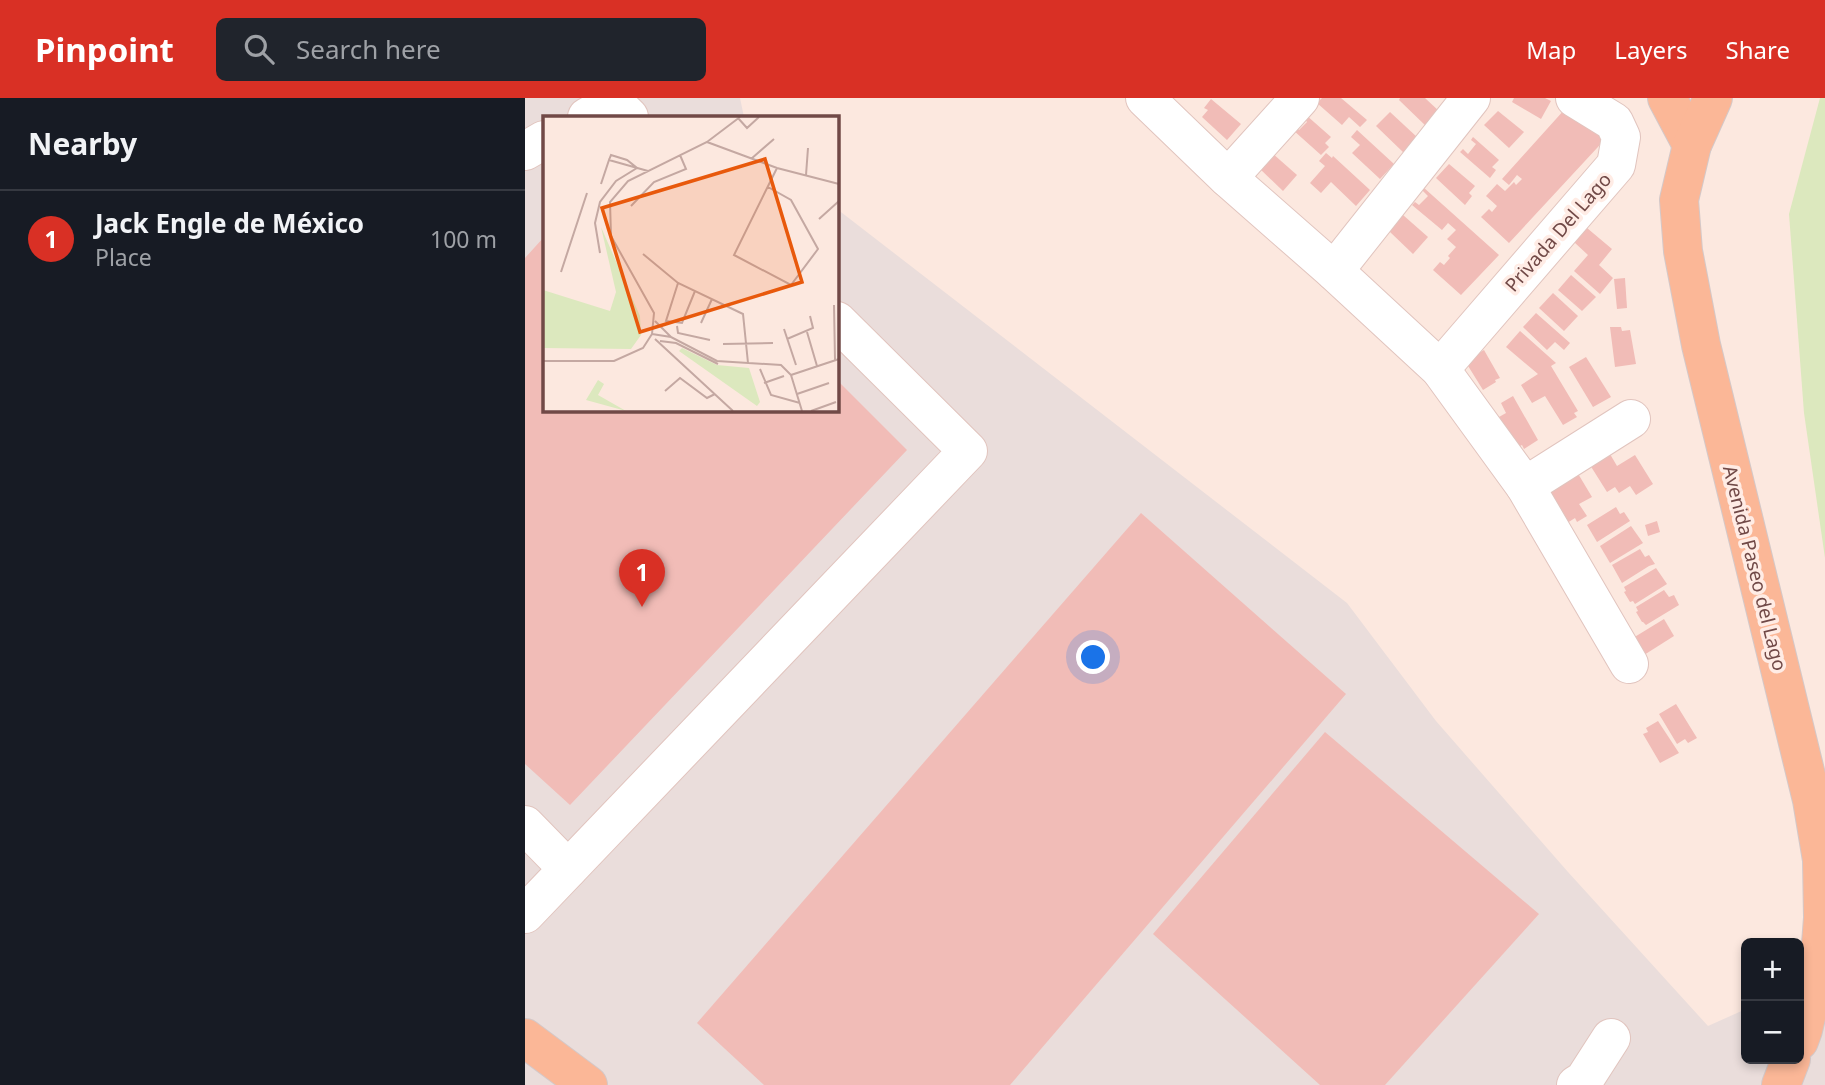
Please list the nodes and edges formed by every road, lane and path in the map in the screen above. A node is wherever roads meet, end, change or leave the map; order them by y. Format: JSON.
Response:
{"nodes":[{"id":1,"x":1145,"y":98,"type":"edge"},
{"id":2,"x":1300,"y":98,"type":"edge"},
{"id":3,"x":1471,"y":98,"type":"edge"},
{"id":4,"x":1575,"y":98,"type":"edge"},
{"id":5,"x":1713,"y":98,"type":"edge"},
{"id":6,"x":1669,"y":100,"type":"edge"},
{"id":7,"x":589,"y":116,"type":"edge"},
{"id":8,"x":628,"y":116,"type":"edge"},
{"id":9,"x":543,"y":141,"type":"edge"},
{"id":10,"x":1692,"y":145,"type":"junction"},
{"id":11,"x":525,"y":151,"type":"edge"},
{"id":12,"x":1228,"y":178,"type":"junction"},
{"id":13,"x":1334,"y":271,"type":"junction"},
{"id":14,"x":838,"y":322,"type":"edge"},
{"id":15,"x":1440,"y":369,"type":"junction"},
{"id":16,"x":1631,"y":419,"type":"dead end"},
{"id":17,"x":1525,"y":486,"type":"junction"},
{"id":18,"x":1629,"y":664,"type":"dead end"},
{"id":19,"x":525,"y":825,"type":"edge"},
{"id":20,"x":568,"y":869,"type":"junction"},
{"id":21,"x":525,"y":914,"type":"edge"},
{"id":22,"x":1804,"y":1026,"type":"edge"},
{"id":23,"x":525,"y":1038,"type":"edge"},
{"id":24,"x":1611,"y":1038,"type":"dead end"},
{"id":25,"x":1789,"y":1064,"type":"edge"},
{"id":26,"x":587,"y":1085,"type":"edge"},
{"id":27,"x":1576,"y":1085,"type":"edge"},
{"id":28,"x":1781,"y":1085,"type":"edge"}],
"edges":[{"from":1,"to":12,"type":"street"},
{"from":2,"to":12,"type":"street"},
{"from":3,"to":13,"type":"street"},
{"from":4,"to":15,"type":"street","name":"Privada Del Lago"},
{"from":5,"to":10,"type":"main road","name":"Avenida Paseo del Lago"},
{"from":6,"to":10,"type":"main road"},
{"from":7,"to":8,"type":"street"},
{"from":9,"to":11,"type":"street"},
{"from":10,"to":22,"type":"main road","name":"Avenida Paseo del Lago"},
{"from":12,"to":13,"type":"street"},
{"from":13,"to":15,"type":"street"},
{"from":14,"to":20,"type":"street"},
{"from":15,"to":17,"type":"street"},
{"from":16,"to":17,"type":"street"},
{"from":17,"to":18,"type":"street"},
{"from":19,"to":20,"type":"street"},
{"from":20,"to":21,"type":"street"},
{"from":23,"to":26,"type":"main road"},
{"from":24,"to":27,"type":"street"},
{"from":25,"to":28,"type":"main road"}]}
